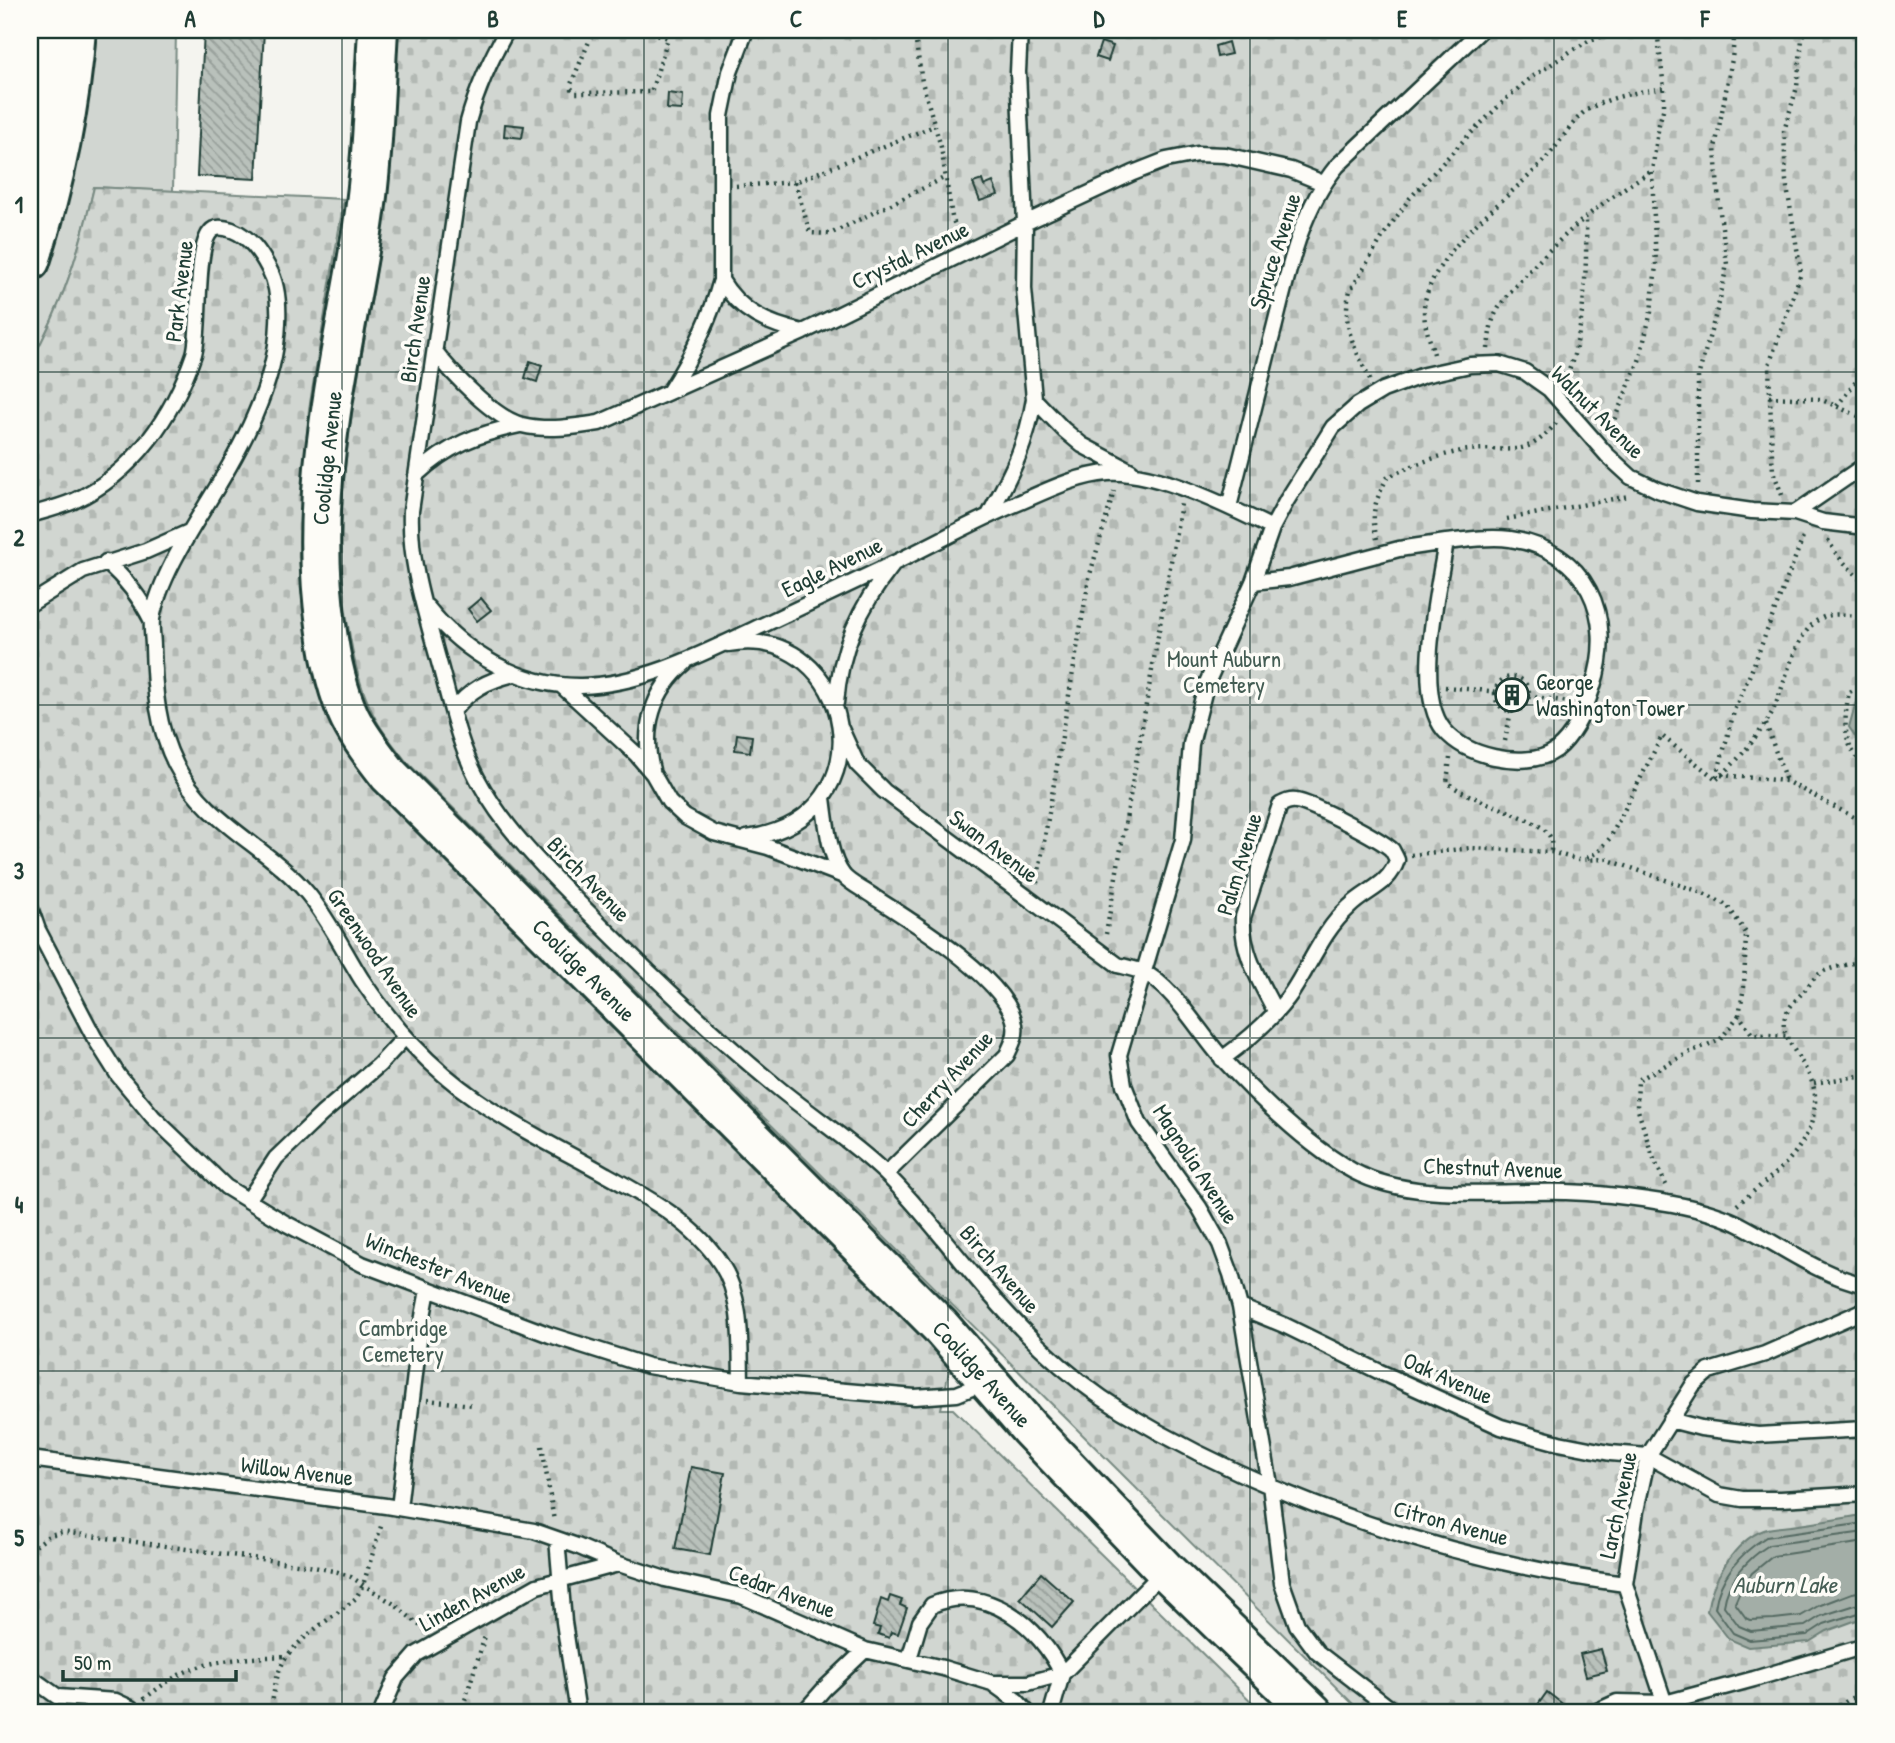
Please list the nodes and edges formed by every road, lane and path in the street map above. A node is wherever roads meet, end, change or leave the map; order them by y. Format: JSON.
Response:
{"nodes":[{"id":1,"x":41,"y":30,"type":"edge"},
{"id":2,"x":76,"y":30,"type":"edge"},
{"id":3,"x":378,"y":30,"type":"edge"},
{"id":4,"x":507,"y":30,"type":"edge"},
{"id":5,"x":594,"y":30,"type":"edge"},
{"id":6,"x":645,"y":30,"type":"edge"},
{"id":7,"x":746,"y":30,"type":"edge"},
{"id":8,"x":914,"y":30,"type":"edge"},
{"id":9,"x":1020,"y":30,"type":"edge"},
{"id":10,"x":1481,"y":30,"type":"edge"},
{"id":11,"x":1623,"y":30,"type":"edge"},
{"id":12,"x":1657,"y":30,"type":"edge"},
{"id":13,"x":1735,"y":30,"type":"edge"},
{"id":14,"x":1803,"y":30,"type":"edge"},
{"id":15,"x":1664,"y":88,"type":"junction"},
{"id":16,"x":934,"y":126,"type":"junction"},
{"id":17,"x":30,"y":135,"type":"edge"},
{"id":18,"x":1652,"y":171,"type":"junction"},
{"id":19,"x":946,"y":177,"type":"junction"},
{"id":20,"x":795,"y":183,"type":"junction"},
{"id":21,"x":1323,"y":183,"type":"junction"},
{"id":22,"x":720,"y":186,"type":"junction"},
{"id":23,"x":1586,"y":218,"type":"junction"},
{"id":24,"x":1025,"y":223,"type":"junction"},
{"id":25,"x":965,"y":253,"type":"junction"},
{"id":26,"x":30,"y":261,"type":"edge"},
{"id":27,"x":721,"y":280,"type":"junction"},
{"id":28,"x":803,"y":332,"type":"junction"},
{"id":29,"x":435,"y":351,"type":"junction"},
{"id":30,"x":1865,"y":363,"type":"edge"},
{"id":31,"x":1489,"y":364,"type":"junction"},
{"id":32,"x":1440,"y":372,"type":"junction"},
{"id":33,"x":668,"y":393,"type":"junction"},
{"id":34,"x":1378,"y":393,"type":"junction"},
{"id":35,"x":1556,"y":397,"type":"junction"},
{"id":36,"x":1769,"y":397,"type":"junction"},
{"id":37,"x":1034,"y":399,"type":"junction"},
{"id":38,"x":1837,"y":406,"type":"junction"},
{"id":39,"x":1567,"y":410,"type":"junction"},
{"id":40,"x":1865,"y":419,"type":"edge"},
{"id":41,"x":520,"y":425,"type":"junction"},
{"id":42,"x":1601,"y":449,"type":"junction"},
{"id":43,"x":1865,"y":466,"type":"edge"},
{"id":44,"x":1120,"y":473,"type":"junction"},
{"id":45,"x":416,"y":475,"type":"junction"},
{"id":46,"x":1139,"y":475,"type":"junction"},
{"id":47,"x":1640,"y":482,"type":"junction"},
{"id":48,"x":1183,"y":490,"type":"junction"},
{"id":49,"x":1697,"y":503,"type":"junction"},
{"id":50,"x":1229,"y":507,"type":"junction"},
{"id":51,"x":30,"y":515,"type":"edge"},
{"id":52,"x":989,"y":515,"type":"junction"},
{"id":53,"x":1801,"y":516,"type":"junction"},
{"id":54,"x":1865,"y":527,"type":"edge"},
{"id":55,"x":1272,"y":528,"type":"junction"},
{"id":56,"x":189,"y":532,"type":"junction"},
{"id":57,"x":1485,"y":538,"type":"junction"},
{"id":58,"x":1446,"y":542,"type":"junction"},
{"id":59,"x":1381,"y":554,"type":"junction"},
{"id":60,"x":106,"y":562,"type":"junction"},
{"id":61,"x":895,"y":562,"type":"junction"},
{"id":62,"x":1253,"y":582,"type":"junction"},
{"id":63,"x":1865,"y":585,"type":"edge"},
{"id":64,"x":423,"y":603,"type":"junction"},
{"id":65,"x":30,"y":604,"type":"edge"},
{"id":66,"x":1865,"y":618,"type":"edge"},
{"id":67,"x":152,"y":621,"type":"junction"},
{"id":68,"x":719,"y":646,"type":"junction"},
{"id":69,"x":701,"y":653,"type":"junction"},
{"id":70,"x":514,"y":674,"type":"junction"},
{"id":71,"x":562,"y":686,"type":"junction"},
{"id":72,"x":1865,"y":686,"type":"edge"},
{"id":73,"x":1455,"y":688,"type":"dead end"},
{"id":74,"x":1497,"y":692,"type":"junction"},
{"id":75,"x":1528,"y":696,"type":"junction"},
{"id":76,"x":1564,"y":701,"type":"dead end"},
{"id":77,"x":835,"y":706,"type":"junction"},
{"id":78,"x":453,"y":711,"type":"junction"},
{"id":79,"x":1511,"y":711,"type":"junction"},
{"id":80,"x":1765,"y":723,"type":"junction"},
{"id":81,"x":841,"y":729,"type":"junction"},
{"id":82,"x":1507,"y":731,"type":"dead end"},
{"id":83,"x":1456,"y":740,"type":"junction"},
{"id":84,"x":1865,"y":765,"type":"edge"},
{"id":85,"x":653,"y":775,"type":"junction"},
{"id":86,"x":1718,"y":777,"type":"junction"},
{"id":87,"x":1786,"y":781,"type":"junction"},
{"id":88,"x":823,"y":797,"type":"junction"},
{"id":89,"x":1865,"y":823,"type":"edge"},
{"id":90,"x":732,"y":837,"type":"junction"},
{"id":91,"x":1551,"y":852,"type":"junction"},
{"id":92,"x":1397,"y":860,"type":"junction"},
{"id":93,"x":1579,"y":860,"type":"junction"},
{"id":94,"x":844,"y":876,"type":"junction"},
{"id":95,"x":1034,"y":904,"type":"junction"},
{"id":96,"x":30,"y":907,"type":"edge"},
{"id":97,"x":1103,"y":954,"type":"junction"},
{"id":98,"x":1865,"y":960,"type":"edge"},
{"id":99,"x":1143,"y":972,"type":"junction"},
{"id":100,"x":1275,"y":1012,"type":"junction"},
{"id":101,"x":1739,"y":1015,"type":"junction"},
{"id":102,"x":1786,"y":1036,"type":"junction"},
{"id":103,"x":404,"y":1038,"type":"junction"},
{"id":104,"x":1222,"y":1059,"type":"junction"},
{"id":105,"x":1865,"y":1075,"type":"edge"},
{"id":106,"x":1814,"y":1083,"type":"junction"},
{"id":107,"x":886,"y":1174,"type":"junction"},
{"id":108,"x":249,"y":1199,"type":"junction"},
{"id":109,"x":1676,"y":1205,"type":"junction"},
{"id":110,"x":1723,"y":1217,"type":"junction"},
{"id":111,"x":1865,"y":1284,"type":"edge"},
{"id":112,"x":428,"y":1290,"type":"junction"},
{"id":113,"x":1240,"y":1307,"type":"junction"},
{"id":114,"x":1865,"y":1310,"type":"edge"},
{"id":115,"x":987,"y":1378,"type":"junction"},
{"id":116,"x":741,"y":1382,"type":"junction"},
{"id":117,"x":434,"y":1401,"type":"dead end"},
{"id":118,"x":472,"y":1405,"type":"dead end"},
{"id":119,"x":1670,"y":1420,"type":"junction"},
{"id":120,"x":1865,"y":1429,"type":"edge"},
{"id":121,"x":542,"y":1446,"type":"dead end"},
{"id":122,"x":1648,"y":1456,"type":"junction"},
{"id":123,"x":30,"y":1459,"type":"edge"},
{"id":124,"x":1270,"y":1486,"type":"junction"},
{"id":125,"x":1865,"y":1494,"type":"edge"},
{"id":126,"x":393,"y":1507,"type":"junction"},
{"id":127,"x":557,"y":1539,"type":"junction"},
{"id":128,"x":30,"y":1550,"type":"edge"},
{"id":129,"x":619,"y":1564,"type":"junction"},
{"id":130,"x":1165,"y":1570,"type":"junction"},
{"id":131,"x":560,"y":1578,"type":"junction"},
{"id":132,"x":1625,"y":1584,"type":"junction"},
{"id":133,"x":363,"y":1585,"type":"junction"},
{"id":134,"x":492,"y":1611,"type":"junction"},
{"id":135,"x":437,"y":1643,"type":"junction"},
{"id":136,"x":1865,"y":1646,"type":"edge"},
{"id":137,"x":865,"y":1650,"type":"junction"},
{"id":138,"x":287,"y":1656,"type":"junction"},
{"id":139,"x":909,"y":1659,"type":"junction"},
{"id":140,"x":1062,"y":1674,"type":"junction"},
{"id":141,"x":30,"y":1677,"type":"edge"},
{"id":142,"x":992,"y":1683,"type":"junction"},
{"id":143,"x":1865,"y":1690,"type":"edge"},
{"id":144,"x":1667,"y":1708,"type":"edge"},
{"id":145,"x":133,"y":1710,"type":"edge"},
{"id":146,"x":271,"y":1713,"type":"edge"},
{"id":147,"x":381,"y":1713,"type":"edge"},
{"id":148,"x":461,"y":1713,"type":"edge"},
{"id":149,"x":578,"y":1713,"type":"edge"},
{"id":150,"x":803,"y":1713,"type":"edge"},
{"id":151,"x":1028,"y":1713,"type":"edge"},
{"id":152,"x":1051,"y":1713,"type":"edge"},
{"id":153,"x":1313,"y":1713,"type":"edge"},
{"id":154,"x":1396,"y":1713,"type":"edge"},
{"id":155,"x":1593,"y":1713,"type":"edge"},
{"id":156,"x":1827,"y":1713,"type":"edge"}],
"edges":[{"from":1,"to":17,"type":"street"},
{"from":2,"to":26,"type":"street"},
{"from":3,"to":115,"type":"street","name":"Coolidge Avenue"},
{"from":4,"to":29,"type":"lane","name":"Birch Avenue"},
{"from":5,"to":6,"type":"path"},
{"from":7,"to":22,"type":"lane"},
{"from":8,"to":16,"type":"path"},
{"from":9,"to":24,"type":"lane"},
{"from":10,"to":21,"type":"lane","name":"Spruce Avenue"},
{"from":11,"to":34,"type":"path"},
{"from":12,"to":15,"type":"path"},
{"from":13,"to":49,"type":"path"},
{"from":14,"to":36,"type":"path"},
{"from":15,"to":18,"type":"path"},
{"from":15,"to":32,"type":"path"},
{"from":16,"to":19,"type":"path"},
{"from":16,"to":20,"type":"path"},
{"from":18,"to":23,"type":"path"},
{"from":18,"to":42,"type":"path"},
{"from":19,"to":20,"type":"path"},
{"from":19,"to":25,"type":"path"},
{"from":20,"to":22,"type":"path"},
{"from":21,"to":24,"type":"lane","name":"Crystal Avenue"},
{"from":21,"to":50,"type":"lane","name":"Spruce Avenue"},
{"from":22,"to":27,"type":"lane"},
{"from":23,"to":31,"type":"path"},
{"from":23,"to":35,"type":"path"},
{"from":24,"to":25,"type":"lane","name":"Crystal Avenue"},
{"from":24,"to":37,"type":"lane"},
{"from":25,"to":28,"type":"lane","name":"Crystal Avenue"},
{"from":27,"to":28,"type":"lane"},
{"from":27,"to":33,"type":"lane"},
{"from":28,"to":33,"type":"lane","name":"Crystal Avenue"},
{"from":29,"to":41,"type":"lane"},
{"from":29,"to":45,"type":"lane","name":"Birch Avenue"},
{"from":30,"to":38,"type":"path"},
{"from":31,"to":32,"type":"lane","name":"Walnut Avenue"},
{"from":31,"to":35,"type":"lane","name":"Walnut Avenue"},
{"from":32,"to":34,"type":"lane","name":"Walnut Avenue"},
{"from":33,"to":41,"type":"lane","name":"Crystal Avenue"},
{"from":34,"to":55,"type":"lane","name":"Walnut Avenue"},
{"from":35,"to":39,"type":"lane","name":"Walnut Avenue"},
{"from":36,"to":38,"type":"path"},
{"from":36,"to":53,"type":"path"},
{"from":37,"to":46,"type":"lane"},
{"from":37,"to":52,"type":"lane"},
{"from":38,"to":40,"type":"path"},
{"from":39,"to":42,"type":"lane","name":"Walnut Avenue"},
{"from":39,"to":59,"type":"path"},
{"from":41,"to":45,"type":"lane","name":"Crystal Avenue"},
{"from":42,"to":47,"type":"lane","name":"Walnut Avenue"},
{"from":43,"to":53,"type":"lane"},
{"from":44,"to":46,"type":"lane","name":"Eagle Avenue"},
{"from":44,"to":52,"type":"lane","name":"Eagle Avenue"},
{"from":44,"to":95,"type":"path"},
{"from":45,"to":64,"type":"lane","name":"Birch Avenue"},
{"from":46,"to":48,"type":"lane","name":"Eagle Avenue"},
{"from":47,"to":49,"type":"lane","name":"Walnut Avenue"},
{"from":47,"to":57,"type":"path"},
{"from":48,"to":50,"type":"lane","name":"Eagle Avenue"},
{"from":48,"to":97,"type":"path"},
{"from":49,"to":53,"type":"lane","name":"Walnut Avenue"},
{"from":50,"to":55,"type":"lane","name":"Eagle Avenue"},
{"from":51,"to":56,"type":"lane","name":"Park Avenue"},
{"from":52,"to":61,"type":"lane","name":"Eagle Avenue"},
{"from":53,"to":54,"type":"lane","name":"Walnut Avenue"},
{"from":53,"to":63,"type":"path"},
{"from":53,"to":86,"type":"path"},
{"from":55,"to":62,"type":"lane","name":"Magnolia Avenue"},
{"from":56,"to":60,"type":"lane"},
{"from":56,"to":67,"type":"lane","name":"Greenwood Avenue"},
{"from":57,"to":58,"type":"lane"},
{"from":57,"to":83,"type":"lane"},
{"from":58,"to":59,"type":"lane"},
{"from":58,"to":83,"type":"lane"},
{"from":59,"to":62,"type":"lane"},
{"from":60,"to":65,"type":"lane"},
{"from":60,"to":67,"type":"lane"},
{"from":61,"to":68,"type":"lane","name":"Eagle Avenue"},
{"from":61,"to":77,"type":"lane"},
{"from":62,"to":99,"type":"lane","name":"Magnolia Avenue"},
{"from":64,"to":70,"type":"lane","name":"Eagle Avenue"},
{"from":64,"to":78,"type":"lane","name":"Birch Avenue"},
{"from":66,"to":80,"type":"path"},
{"from":67,"to":103,"type":"lane","name":"Greenwood Avenue"},
{"from":68,"to":69,"type":"lane","name":"Eagle Avenue"},
{"from":68,"to":77,"type":"lane"},
{"from":69,"to":71,"type":"lane","name":"Eagle Avenue"},
{"from":69,"to":85,"type":"lane"},
{"from":70,"to":71,"type":"lane","name":"Eagle Avenue"},
{"from":70,"to":78,"type":"lane"},
{"from":71,"to":85,"type":"lane","name":"Cherry Avenue"},
{"from":72,"to":84,"type":"path"},
{"from":73,"to":74,"type":"path"},
{"from":74,"to":75,"type":"path"},
{"from":74,"to":79,"type":"path"},
{"from":75,"to":76,"type":"path"},
{"from":75,"to":79,"type":"path"},
{"from":77,"to":81,"type":"lane"},
{"from":78,"to":107,"type":"lane","name":"Birch Avenue"},
{"from":79,"to":82,"type":"path"},
{"from":80,"to":86,"type":"path"},
{"from":80,"to":87,"type":"path"},
{"from":81,"to":88,"type":"lane"},
{"from":81,"to":95,"type":"lane","name":"Swan Avenue"},
{"from":83,"to":91,"type":"path"},
{"from":85,"to":90,"type":"lane","name":"Cherry Avenue"},
{"from":86,"to":87,"type":"path"},
{"from":86,"to":93,"type":"path"},
{"from":87,"to":89,"type":"path"},
{"from":88,"to":90,"type":"lane"},
{"from":88,"to":94,"type":"lane"},
{"from":90,"to":94,"type":"lane","name":"Cherry Avenue"},
{"from":91,"to":92,"type":"path"},
{"from":91,"to":93,"type":"path"},
{"from":92,"to":100,"type":"lane"},
{"from":92,"to":100,"type":"lane","name":"Palm Avenue"},
{"from":93,"to":101,"type":"path"},
{"from":94,"to":107,"type":"lane","name":"Cherry Avenue"},
{"from":95,"to":97,"type":"lane","name":"Swan Avenue"},
{"from":96,"to":108,"type":"lane","name":"Winchester Avenue"},
{"from":97,"to":99,"type":"lane","name":"Swan Avenue"},
{"from":98,"to":102,"type":"path"},
{"from":99,"to":104,"type":"lane","name":"Chestnut Avenue"},
{"from":99,"to":113,"type":"lane","name":"Magnolia Avenue"},
{"from":100,"to":104,"type":"lane"},
{"from":101,"to":102,"type":"path"},
{"from":101,"to":109,"type":"path"},
{"from":102,"to":106,"type":"path"},
{"from":103,"to":108,"type":"lane"},
{"from":103,"to":116,"type":"lane","name":"Greenwood Avenue"},
{"from":104,"to":109,"type":"lane","name":"Chestnut Avenue"},
{"from":105,"to":106,"type":"path"},
{"from":106,"to":110,"type":"path"},
{"from":107,"to":124,"type":"lane","name":"Birch Avenue"},
{"from":108,"to":112,"type":"lane","name":"Winchester Avenue"},
{"from":109,"to":110,"type":"lane","name":"Chestnut Avenue"},
{"from":110,"to":111,"type":"lane","name":"Chestnut Avenue"},
{"from":112,"to":116,"type":"lane","name":"Winchester Avenue"},
{"from":112,"to":126,"type":"lane"},
{"from":113,"to":122,"type":"lane","name":"Oak Avenue"},
{"from":113,"to":124,"type":"lane","name":"Magnolia Avenue"},
{"from":114,"to":119,"type":"lane","name":"Larch Avenue"},
{"from":115,"to":116,"type":"lane","name":"Winchester Avenue"},
{"from":115,"to":130,"type":"street","name":"Coolidge Avenue"},
{"from":117,"to":118,"type":"path"},
{"from":119,"to":120,"type":"lane"},
{"from":119,"to":122,"type":"lane","name":"Larch Avenue"},
{"from":121,"to":127,"type":"path"},
{"from":122,"to":125,"type":"lane"},
{"from":122,"to":132,"type":"lane","name":"Larch Avenue"},
{"from":123,"to":126,"type":"lane","name":"Willow Avenue"},
{"from":124,"to":132,"type":"lane","name":"Citron Avenue"},
{"from":124,"to":154,"type":"lane","name":"Magnolia Avenue"},
{"from":126,"to":127,"type":"lane","name":"Willow Avenue"},
{"from":126,"to":133,"type":"path"},
{"from":127,"to":129,"type":"lane","name":"Cedar Avenue"},
{"from":127,"to":131,"type":"lane"},
{"from":128,"to":133,"type":"path"},
{"from":129,"to":131,"type":"lane","name":"Linden Avenue"},
{"from":129,"to":137,"type":"lane","name":"Cedar Avenue"},
{"from":130,"to":140,"type":"lane"},
{"from":130,"to":153,"type":"street","name":"Coolidge Avenue"},
{"from":131,"to":134,"type":"lane","name":"Linden Avenue"},
{"from":131,"to":149,"type":"lane"},
{"from":132,"to":144,"type":"lane","name":"Larch Avenue"},
{"from":133,"to":135,"type":"path"},
{"from":133,"to":138,"type":"path"},
{"from":134,"to":135,"type":"lane","name":"Linden Avenue"},
{"from":134,"to":148,"type":"path"},
{"from":135,"to":147,"type":"lane","name":"Linden Avenue"},
{"from":136,"to":144,"type":"lane"},
{"from":137,"to":139,"type":"lane","name":"Cedar Avenue"},
{"from":137,"to":150,"type":"lane"},
{"from":138,"to":145,"type":"path"},
{"from":138,"to":146,"type":"path"},
{"from":139,"to":140,"type":"lane"},
{"from":139,"to":142,"type":"lane","name":"Cedar Avenue"},
{"from":140,"to":142,"type":"lane"},
{"from":140,"to":152,"type":"lane"},
{"from":141,"to":145,"type":"lane"},
{"from":142,"to":151,"type":"lane"},
{"from":143,"to":156,"type":"path"},
{"from":144,"to":155,"type":"lane"}]}
